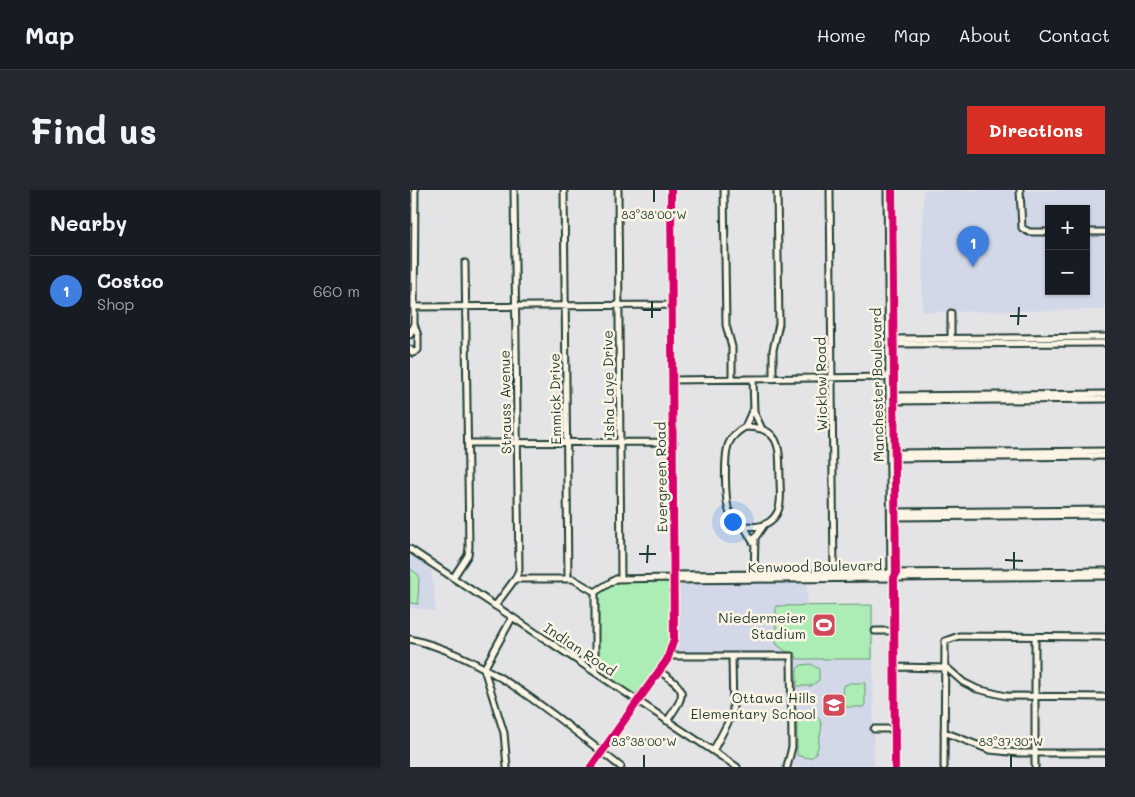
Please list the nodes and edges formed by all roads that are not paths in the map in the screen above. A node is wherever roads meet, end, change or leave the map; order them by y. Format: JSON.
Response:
{"nodes":[{"id":1,"x":415,"y":190,"type":"edge"},
{"id":2,"x":514,"y":190,"type":"edge"},
{"id":3,"x":564,"y":190,"type":"edge"},
{"id":4,"x":618,"y":190,"type":"edge"},
{"id":5,"x":671,"y":190,"type":"edge"},
{"id":6,"x":724,"y":190,"type":"edge"},
{"id":7,"x":777,"y":190,"type":"edge"},
{"id":8,"x":830,"y":190,"type":"edge"},
{"id":9,"x":887,"y":190,"type":"edge"},
{"id":10,"x":892,"y":190,"type":"edge"},
{"id":11,"x":1020,"y":190,"type":"edge"},
{"id":12,"x":1045,"y":232,"type":"edge"},
{"id":13,"x":1090,"y":232,"type":"edge"},
{"id":14,"x":1105,"y":232,"type":"edge"},
{"id":15,"x":465,"y":263,"type":"dead end"},
{"id":16,"x":672,"y":305,"type":"junction"},
{"id":17,"x":565,"y":306,"type":"junction"},
{"id":18,"x":619,"y":306,"type":"junction"},
{"id":19,"x":414,"y":307,"type":"junction"},
{"id":20,"x":465,"y":307,"type":"junction"},
{"id":21,"x":516,"y":307,"type":"junction"},
{"id":22,"x":951,"y":313,"type":"dead end"},
{"id":23,"x":414,"y":324,"type":"junction"},
{"id":24,"x":410,"y":335,"type":"edge"},
{"id":25,"x":1105,"y":337,"type":"edge"},
{"id":26,"x":951,"y":341,"type":"junction"},
{"id":27,"x":891,"y":342,"type":"junction"},
{"id":28,"x":1105,"y":343,"type":"edge"},
{"id":29,"x":410,"y":349,"type":"edge"},
{"id":30,"x":832,"y":378,"type":"junction"},
{"id":31,"x":892,"y":378,"type":"junction"},
{"id":32,"x":753,"y":379,"type":"junction"},
{"id":33,"x":773,"y":379,"type":"junction"},
{"id":34,"x":672,"y":380,"type":"junction"},
{"id":35,"x":732,"y":380,"type":"junction"},
{"id":36,"x":1105,"y":394,"type":"edge"},
{"id":37,"x":892,"y":399,"type":"junction"},
{"id":38,"x":1105,"y":399,"type":"edge"},
{"id":39,"x":753,"y":408,"type":"junction"},
{"id":40,"x":745,"y":427,"type":"junction"},
{"id":41,"x":762,"y":428,"type":"junction"},
{"id":42,"x":567,"y":442,"type":"junction"},
{"id":43,"x":620,"y":442,"type":"junction"},
{"id":44,"x":674,"y":442,"type":"junction"},
{"id":45,"x":468,"y":443,"type":"junction"},
{"id":46,"x":517,"y":443,"type":"junction"},
{"id":47,"x":1105,"y":451,"type":"edge"},
{"id":48,"x":892,"y":455,"type":"junction"},
{"id":49,"x":1105,"y":456,"type":"edge"},
{"id":50,"x":1105,"y":510,"type":"edge"},
{"id":51,"x":893,"y":515,"type":"junction"},
{"id":52,"x":1105,"y":515,"type":"edge"},
{"id":53,"x":743,"y":525,"type":"junction"},
{"id":54,"x":765,"y":525,"type":"junction"},
{"id":55,"x":754,"y":545,"type":"junction"},
{"id":56,"x":410,"y":550,"type":"edge"},
{"id":57,"x":1105,"y":571,"type":"edge"},
{"id":58,"x":894,"y":575,"type":"junction"},
{"id":59,"x":834,"y":576,"type":"junction"},
{"id":60,"x":1105,"y":576,"type":"edge"},
{"id":61,"x":754,"y":577,"type":"junction"},
{"id":62,"x":453,"y":578,"type":"junction"},
{"id":63,"x":674,"y":578,"type":"junction"},
{"id":64,"x":515,"y":579,"type":"junction"},
{"id":65,"x":568,"y":579,"type":"junction"},
{"id":66,"x":621,"y":579,"type":"junction"},
{"id":67,"x":595,"y":592,"type":"junction"},
{"id":68,"x":495,"y":606,"type":"junction"},
{"id":69,"x":512,"y":618,"type":"junction"},
{"id":70,"x":894,"y":631,"type":"junction"},
{"id":71,"x":875,"y":632,"type":"dead end"},
{"id":72,"x":1035,"y":637,"type":"junction"},
{"id":73,"x":1105,"y":637,"type":"edge"},
{"id":74,"x":410,"y":639,"type":"edge"},
{"id":75,"x":670,"y":656,"type":"junction"},
{"id":76,"x":732,"y":656,"type":"junction"},
{"id":77,"x":894,"y":667,"type":"junction"},
{"id":78,"x":944,"y":667,"type":"junction"},
{"id":79,"x":484,"y":669,"type":"junction"},
{"id":80,"x":659,"y":671,"type":"junction"},
{"id":81,"x":595,"y":672,"type":"junction"},
{"id":82,"x":1035,"y":697,"type":"junction"},
{"id":83,"x":1105,"y":697,"type":"edge"},
{"id":84,"x":636,"y":700,"type":"junction"},
{"id":85,"x":667,"y":721,"type":"junction"},
{"id":86,"x":874,"y":729,"type":"dead end"},
{"id":87,"x":895,"y":729,"type":"junction"},
{"id":88,"x":944,"y":732,"type":"junction"},
{"id":89,"x":712,"y":750,"type":"junction"},
{"id":90,"x":601,"y":752,"type":"junction"},
{"id":91,"x":1035,"y":753,"type":"junction"},
{"id":92,"x":1105,"y":753,"type":"edge"},
{"id":93,"x":507,"y":767,"type":"edge"},
{"id":94,"x":591,"y":767,"type":"edge"},
{"id":95,"x":621,"y":767,"type":"edge"},
{"id":96,"x":737,"y":767,"type":"edge"},
{"id":97,"x":787,"y":767,"type":"edge"},
{"id":98,"x":895,"y":767,"type":"edge"},
{"id":99,"x":944,"y":767,"type":"edge"},
{"id":100,"x":1035,"y":767,"type":"edge"}],
"edges":[{"from":1,"to":19,"type":"street"},
{"from":2,"to":21,"type":"street","name":"Strauss Avenue"},
{"from":3,"to":17,"type":"street","name":"Emmick Drive"},
{"from":4,"to":18,"type":"street","name":"Isha Laye Drive"},
{"from":5,"to":16,"type":"street","name":"Evergreen Road"},
{"from":6,"to":35,"type":"street"},
{"from":7,"to":33,"type":"street"},
{"from":8,"to":30,"type":"street","name":"Wicklow Road"},
{"from":9,"to":27,"type":"street","name":"Manchester Boulevard"},
{"from":10,"to":27,"type":"street","name":"Manchester Boulevard"},
{"from":11,"to":12,"type":"street"},
{"from":13,"to":14,"type":"street"},
{"from":15,"to":20,"type":"street"},
{"from":16,"to":18,"type":"street"},
{"from":16,"to":34,"type":"street","name":"Evergreen Road"},
{"from":17,"to":18,"type":"street"},
{"from":17,"to":21,"type":"street"},
{"from":17,"to":42,"type":"street","name":"Emmick Drive"},
{"from":18,"to":43,"type":"street","name":"Isha Laye Drive"},
{"from":19,"to":20,"type":"street"},
{"from":19,"to":23,"type":"street"},
{"from":20,"to":21,"type":"street"},
{"from":20,"to":45,"type":"street"},
{"from":21,"to":46,"type":"street","name":"Strauss Avenue"},
{"from":22,"to":26,"type":"street"},
{"from":23,"to":24,"type":"street"},
{"from":23,"to":29,"type":"street"},
{"from":25,"to":26,"type":"street"},
{"from":26,"to":27,"type":"street"},
{"from":26,"to":28,"type":"street"},
{"from":27,"to":31,"type":"street","name":"Manchester Boulevard"},
{"from":30,"to":31,"type":"street"},
{"from":30,"to":33,"type":"street"},
{"from":30,"to":59,"type":"street","name":"Wicklow Road"},
{"from":31,"to":37,"type":"street","name":"Manchester Boulevard"},
{"from":32,"to":33,"type":"street"},
{"from":32,"to":35,"type":"street"},
{"from":32,"to":39,"type":"street"},
{"from":34,"to":35,"type":"street"},
{"from":34,"to":44,"type":"street","name":"Evergreen Road"},
{"from":36,"to":37,"type":"street"},
{"from":37,"to":38,"type":"street"},
{"from":37,"to":48,"type":"street","name":"Manchester Boulevard"},
{"from":39,"to":40,"type":"street"},
{"from":39,"to":41,"type":"street"},
{"from":40,"to":41,"type":"street"},
{"from":40,"to":53,"type":"street"},
{"from":41,"to":54,"type":"street"},
{"from":42,"to":43,"type":"street"},
{"from":42,"to":46,"type":"street"},
{"from":42,"to":65,"type":"street","name":"Emmick Drive"},
{"from":43,"to":44,"type":"street"},
{"from":43,"to":66,"type":"street","name":"Isha Laye Drive"},
{"from":44,"to":63,"type":"street","name":"Evergreen Road"},
{"from":45,"to":46,"type":"street"},
{"from":45,"to":62,"type":"street"},
{"from":46,"to":64,"type":"street","name":"Strauss Avenue"},
{"from":47,"to":48,"type":"street"},
{"from":48,"to":49,"type":"street"},
{"from":48,"to":51,"type":"street","name":"Manchester Boulevard"},
{"from":50,"to":51,"type":"street"},
{"from":51,"to":52,"type":"street"},
{"from":51,"to":58,"type":"street","name":"Manchester Boulevard"},
{"from":53,"to":54,"type":"street"},
{"from":53,"to":55,"type":"street"},
{"from":54,"to":55,"type":"street"},
{"from":55,"to":61,"type":"street"},
{"from":56,"to":62,"type":"street","name":"Indian Road"},
{"from":57,"to":58,"type":"street","name":"Kenwood Boulevard"},
{"from":58,"to":59,"type":"street","name":"Kenwood Boulevard"},
{"from":58,"to":60,"type":"street","name":"Kenwood Boulevard"},
{"from":58,"to":70,"type":"street","name":"Manchester Boulevard"},
{"from":59,"to":61,"type":"street","name":"Kenwood Boulevard"},
{"from":61,"to":63,"type":"street","name":"Kenwood Boulevard"},
{"from":62,"to":68,"type":"street","name":"Indian Road"},
{"from":63,"to":66,"type":"street","name":"Kenwood Boulevard"},
{"from":63,"to":75,"type":"street","name":"Evergreen Road"},
{"from":64,"to":65,"type":"street"},
{"from":64,"to":68,"type":"street","name":"Strauss Avenue"},
{"from":65,"to":67,"type":"street"},
{"from":66,"to":67,"type":"street"},
{"from":67,"to":81,"type":"street"},
{"from":68,"to":69,"type":"street","name":"Indian Road"},
{"from":69,"to":79,"type":"street"},
{"from":69,"to":81,"type":"street","name":"Indian Road"},
{"from":70,"to":71,"type":"street"},
{"from":70,"to":77,"type":"street","name":"Manchester Boulevard"},
{"from":72,"to":73,"type":"street"},
{"from":72,"to":78,"type":"street"},
{"from":72,"to":82,"type":"street"},
{"from":74,"to":79,"type":"street"},
{"from":75,"to":76,"type":"street"},
{"from":75,"to":80,"type":"street","name":"Evergreen Road"},
{"from":76,"to":89,"type":"street"},
{"from":76,"to":97,"type":"street"},
{"from":77,"to":78,"type":"street"},
{"from":77,"to":87,"type":"street","name":"Manchester Boulevard"},
{"from":78,"to":82,"type":"street"},
{"from":78,"to":88,"type":"street"},
{"from":79,"to":90,"type":"street"},
{"from":79,"to":93,"type":"street"},
{"from":80,"to":84,"type":"street","name":"Evergreen Road"},
{"from":80,"to":85,"type":"street"},
{"from":81,"to":84,"type":"street","name":"Indian Road"},
{"from":82,"to":83,"type":"street"},
{"from":82,"to":91,"type":"street"},
{"from":84,"to":85,"type":"street","name":"Indian Road"},
{"from":84,"to":90,"type":"street","name":"Evergreen Road"},
{"from":85,"to":89,"type":"street","name":"Indian Road"},
{"from":86,"to":87,"type":"street"},
{"from":87,"to":98,"type":"street","name":"Manchester Boulevard"},
{"from":88,"to":91,"type":"street"},
{"from":88,"to":99,"type":"street"},
{"from":89,"to":96,"type":"street","name":"Indian Road"},
{"from":90,"to":94,"type":"street","name":"Evergreen Road"},
{"from":90,"to":95,"type":"street"},
{"from":91,"to":92,"type":"street"},
{"from":91,"to":100,"type":"street"}]}
